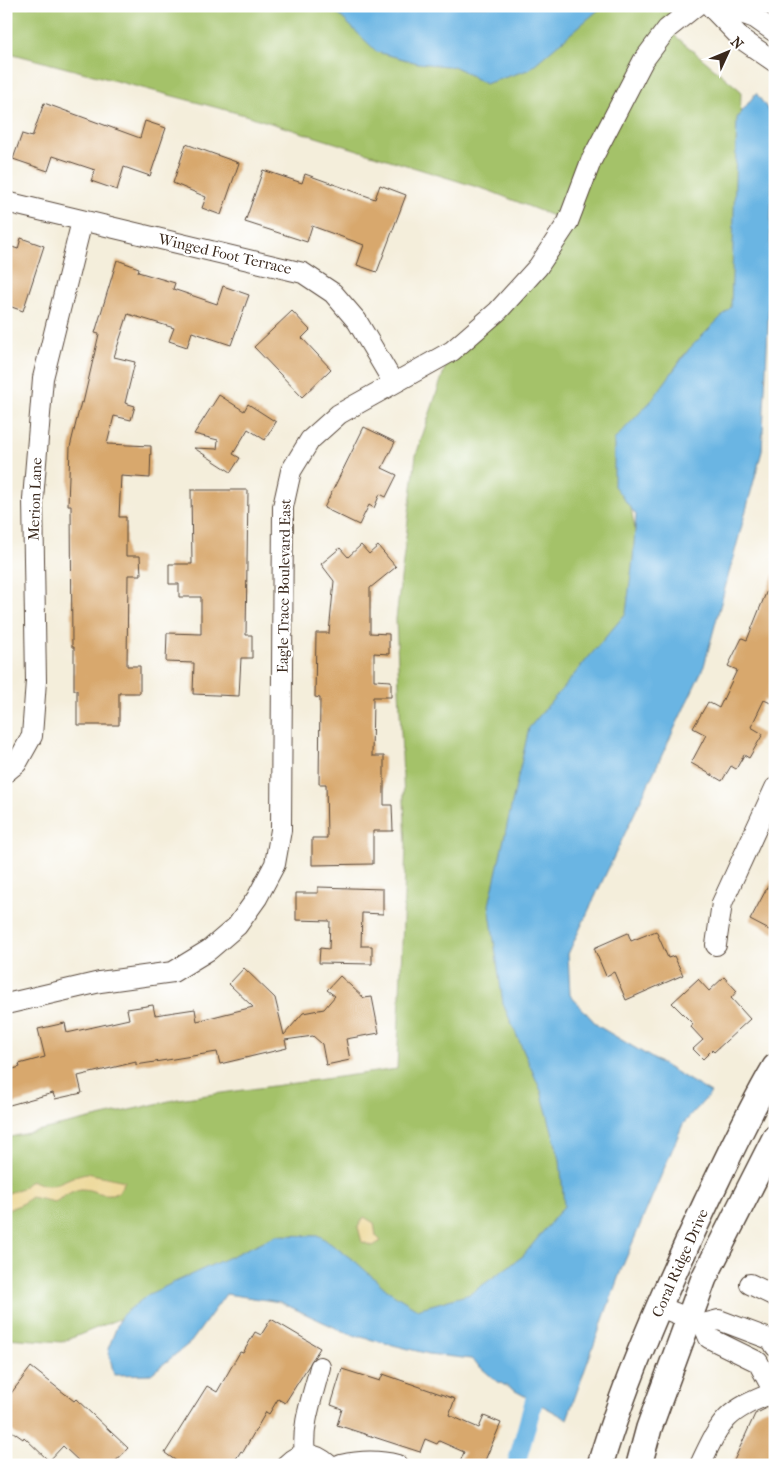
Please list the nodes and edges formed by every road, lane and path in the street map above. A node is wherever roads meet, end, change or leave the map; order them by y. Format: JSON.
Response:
{"nodes":[{"id":1,"x":696,"y":6,"type":"edge"},
{"id":2,"x":710,"y":6,"type":"edge"},
{"id":3,"x":722,"y":6,"type":"edge"},
{"id":4,"x":775,"y":32,"type":"edge"},
{"id":5,"x":775,"y":62,"type":"edge"},
{"id":6,"x":6,"y":202,"type":"edge"},
{"id":7,"x":82,"y":221,"type":"junction"},
{"id":8,"x":393,"y":382,"type":"junction"},
{"id":9,"x":6,"y":772,"type":"edge"},
{"id":10,"x":775,"y":788,"type":"edge"},
{"id":11,"x":716,"y":945,"type":"dead end"},
{"id":12,"x":6,"y":1004,"type":"edge"},
{"id":13,"x":775,"y":1067,"type":"edge"},
{"id":14,"x":775,"y":1138,"type":"edge"},
{"id":15,"x":750,"y":1284,"type":"dead end"},
{"id":16,"x":775,"y":1296,"type":"edge"},
{"id":17,"x":660,"y":1307,"type":"junction"},
{"id":18,"x":696,"y":1321,"type":"junction"},
{"id":19,"x":775,"y":1346,"type":"edge"},
{"id":20,"x":320,"y":1367,"type":"dead end"},
{"id":21,"x":774,"y":1392,"type":"edge"},
{"id":22,"x":305,"y":1455,"type":"junction"},
{"id":23,"x":286,"y":1465,"type":"edge"},
{"id":24,"x":329,"y":1465,"type":"edge"},
{"id":25,"x":341,"y":1465,"type":"edge"},
{"id":26,"x":396,"y":1465,"type":"edge"},
{"id":27,"x":600,"y":1465,"type":"edge"},
{"id":28,"x":638,"y":1465,"type":"edge"},
{"id":29,"x":700,"y":1465,"type":"edge"}],
"edges":[{"from":1,"to":8,"type":"street","name":"Eagle Trace Boulevard East"},
{"from":2,"to":5,"type":"street"},
{"from":3,"to":4,"type":"street"},
{"from":6,"to":7,"type":"street","name":"Winged Foot Terrace"},
{"from":7,"to":8,"type":"street","name":"Winged Foot Terrace"},
{"from":7,"to":9,"type":"street","name":"Merion Lane"},
{"from":8,"to":12,"type":"street","name":"Eagle Trace Boulevard East"},
{"from":10,"to":11,"type":"street"},
{"from":13,"to":17,"type":"main road","name":"Coral Ridge Drive"},
{"from":14,"to":18,"type":"main road","name":"Coral Ridge Drive"},
{"from":15,"to":16,"type":"street"},
{"from":17,"to":18,"type":"street"},
{"from":17,"to":27,"type":"main road","name":"Coral Ridge Drive"},
{"from":18,"to":19,"type":"street"},
{"from":18,"to":21,"type":"street"},
{"from":18,"to":28,"type":"main road","name":"Coral Ridge Drive"},
{"from":20,"to":22,"type":"street"},
{"from":21,"to":29,"type":"street"},
{"from":22,"to":23,"type":"street"},
{"from":22,"to":24,"type":"street"},
{"from":25,"to":26,"type":"street"}]}
